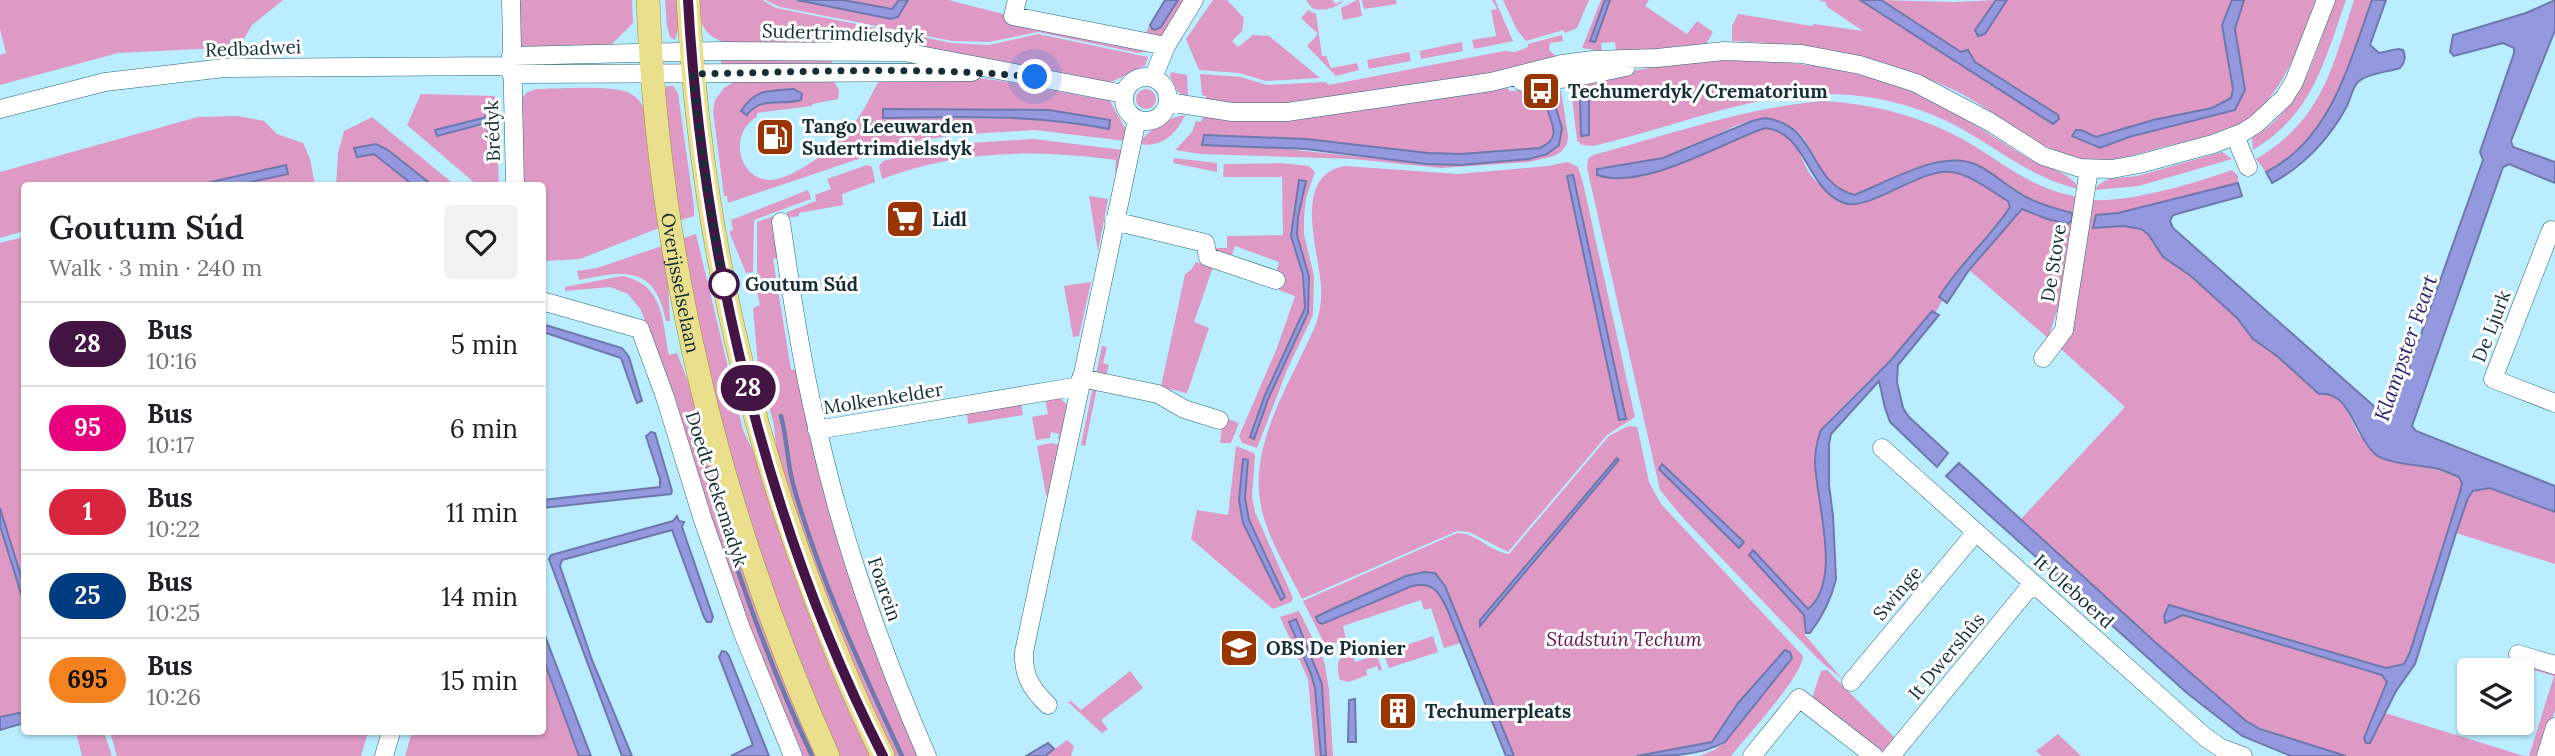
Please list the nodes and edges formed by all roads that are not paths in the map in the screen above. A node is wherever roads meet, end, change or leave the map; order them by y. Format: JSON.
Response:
{"nodes":[{"id":1,"x":511,"y":0,"type":"edge"},
{"id":2,"x":648,"y":0,"type":"edge"},
{"id":3,"x":688,"y":0,"type":"edge"},
{"id":4,"x":1017,"y":0,"type":"edge"},
{"id":5,"x":1194,"y":0,"type":"edge"},
{"id":6,"x":2326,"y":0,"type":"edge"},
{"id":7,"x":1166,"y":46,"type":"junction"},
{"id":8,"x":692,"y":63,"type":"junction"},
{"id":9,"x":652,"y":64,"type":"junction"},
{"id":10,"x":511,"y":66,"type":"junction"},
{"id":11,"x":1153,"y":78,"type":"junction"},
{"id":12,"x":1124,"y":94,"type":"junction"},
{"id":13,"x":1168,"y":102,"type":"junction"},
{"id":14,"x":0,"y":109,"type":"edge"},
{"id":15,"x":1137,"y":119,"type":"junction"},
{"id":16,"x":2235,"y":136,"type":"junction"},
{"id":17,"x":2248,"y":167,"type":"dead end"},
{"id":18,"x":2089,"y":169,"type":"junction"},
{"id":19,"x":515,"y":182,"type":"edge"},
{"id":20,"x":1114,"y":221,"type":"junction"},
{"id":21,"x":781,"y":222,"type":"dead end"},
{"id":22,"x":2555,"y":231,"type":"edge"},
{"id":23,"x":1276,"y":281,"type":"dead end"},
{"id":24,"x":546,"y":302,"type":"edge"},
{"id":25,"x":2043,"y":358,"type":"dead end"},
{"id":26,"x":1080,"y":382,"type":"junction"},
{"id":27,"x":2555,"y":404,"type":"edge"},
{"id":28,"x":1219,"y":420,"type":"dead end"},
{"id":29,"x":817,"y":430,"type":"junction"},
{"id":30,"x":1882,"y":448,"type":"dead end"},
{"id":31,"x":1976,"y":531,"type":"junction"},
{"id":32,"x":2033,"y":583,"type":"junction"},
{"id":33,"x":2518,"y":654,"type":"dead end"},
{"id":34,"x":2555,"y":665,"type":"edge"},
{"id":35,"x":1851,"y":682,"type":"dead end"},
{"id":36,"x":1048,"y":705,"type":"dead end"},
{"id":37,"x":2555,"y":727,"type":"edge"},
{"id":38,"x":390,"y":735,"type":"edge"},
{"id":39,"x":1866,"y":754,"type":"edge"},
{"id":40,"x":384,"y":756,"type":"edge"},
{"id":41,"x":793,"y":756,"type":"edge"},
{"id":42,"x":828,"y":756,"type":"edge"},
{"id":43,"x":883,"y":756,"type":"edge"},
{"id":44,"x":927,"y":756,"type":"edge"},
{"id":45,"x":1752,"y":756,"type":"edge"},
{"id":46,"x":1891,"y":756,"type":"edge"},
{"id":47,"x":2243,"y":756,"type":"edge"},
{"id":48,"x":2546,"y":756,"type":"edge"}],
"edges":[{"from":1,"to":10,"type":"street","name":"Brédyk"},
{"from":2,"to":9,"type":"main road","name":"Overijsselselaan"},
{"from":3,"to":8,"type":"main road"},
{"from":4,"to":7,"type":"street"},
{"from":5,"to":7,"type":"street"},
{"from":6,"to":16,"type":"street"},
{"from":7,"to":11,"type":"street"},
{"from":8,"to":9,"type":"street","name":"Sudertrimdielsdyk"},
{"from":8,"to":12,"type":"street","name":"Sudertrimdielsdyk"},
{"from":8,"to":43,"type":"main road"},
{"from":9,"to":10,"type":"street","name":"Redbadwei"},
{"from":9,"to":42,"type":"main road","name":"Overijsselselaan"},
{"from":10,"to":14,"type":"street","name":"Redbadwei"},
{"from":10,"to":19,"type":"street","name":"Brédyk"},
{"from":11,"to":12,"type":"street"},
{"from":11,"to":13,"type":"street"},
{"from":12,"to":15,"type":"street"},
{"from":13,"to":15,"type":"street"},
{"from":13,"to":18,"type":"street"},
{"from":15,"to":20,"type":"street"},
{"from":16,"to":17,"type":"street"},
{"from":16,"to":18,"type":"street"},
{"from":18,"to":25,"type":"street","name":"De Stove"},
{"from":20,"to":23,"type":"street"},
{"from":20,"to":26,"type":"street"},
{"from":21,"to":29,"type":"street","name":"Molkenkelder"},
{"from":22,"to":27,"type":"street","name":"De Ljurk"},
{"from":24,"to":41,"type":"street","name":"Doedt Dekemadyk"},
{"from":26,"to":28,"type":"street"},
{"from":26,"to":29,"type":"street","name":"Molkenkelder"},
{"from":26,"to":36,"type":"street"},
{"from":29,"to":44,"type":"street","name":"Foarein"},
{"from":30,"to":31,"type":"street","name":"It Uleboerd"},
{"from":31,"to":32,"type":"street","name":"It Uleboerd"},
{"from":31,"to":35,"type":"street","name":"Swinge"},
{"from":32,"to":46,"type":"street","name":"It Dwershûs"},
{"from":32,"to":47,"type":"street","name":"It Uleboerd"},
{"from":33,"to":34,"type":"street"},
{"from":37,"to":48,"type":"street"},
{"from":38,"to":40,"type":"street"},
{"from":39,"to":45,"type":"street"}]}
